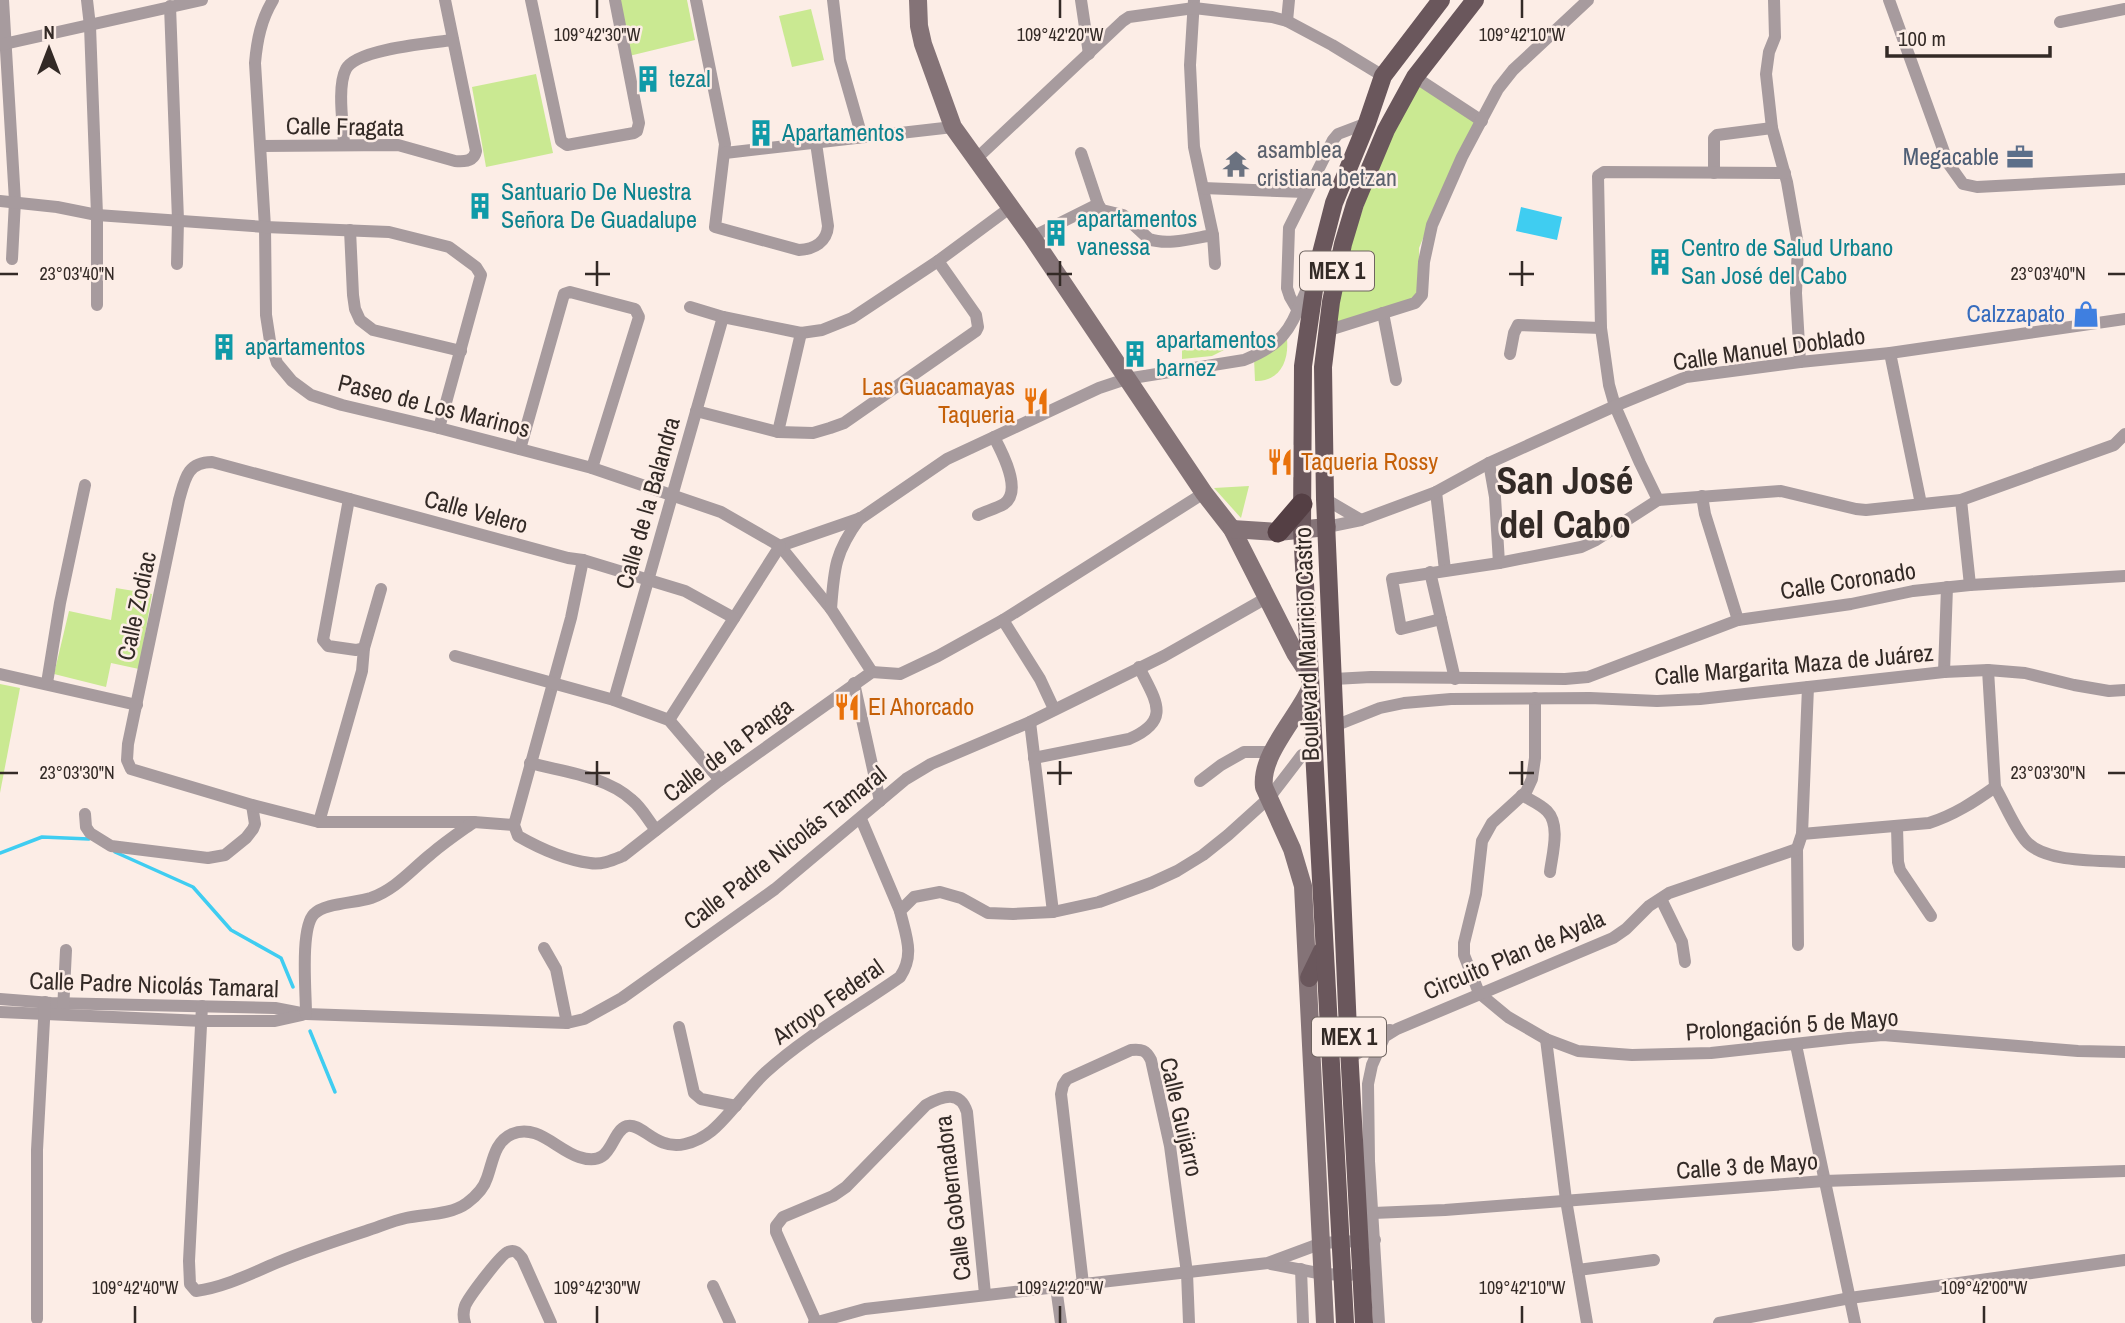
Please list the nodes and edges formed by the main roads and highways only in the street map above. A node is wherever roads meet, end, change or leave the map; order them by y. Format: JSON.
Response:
{"nodes":[{"id":1,"x":1441,"y":0,"type":"edge"},
{"id":2,"x":1475,"y":0,"type":"edge"},
{"id":3,"x":1302,"y":504,"type":"junction"},
{"id":4,"x":1278,"y":532,"type":"road end"},
{"id":5,"x":1324,"y":948,"type":"junction"},
{"id":6,"x":1309,"y":978,"type":"road end"},
{"id":7,"x":1345,"y":1323,"type":"edge"},
{"id":8,"x":1364,"y":1323,"type":"edge"}],
"edges":[{"from":1,"to":3,"type":"main road","name":"Boulevard Mauricio Castro","number":"MEX 1"},
{"from":2,"to":8,"type":"main road","name":"Boulevard Mauricio Castro","number":"MEX 1"},
{"from":3,"to":4,"type":"highway"},
{"from":3,"to":5,"type":"main road","name":"Boulevard Mauricio Castro","number":"MEX 1"},
{"from":5,"to":6,"type":"main road"},
{"from":5,"to":7,"type":"main road","name":"Boulevard Mauricio Castro","number":"MEX 1"}]}
